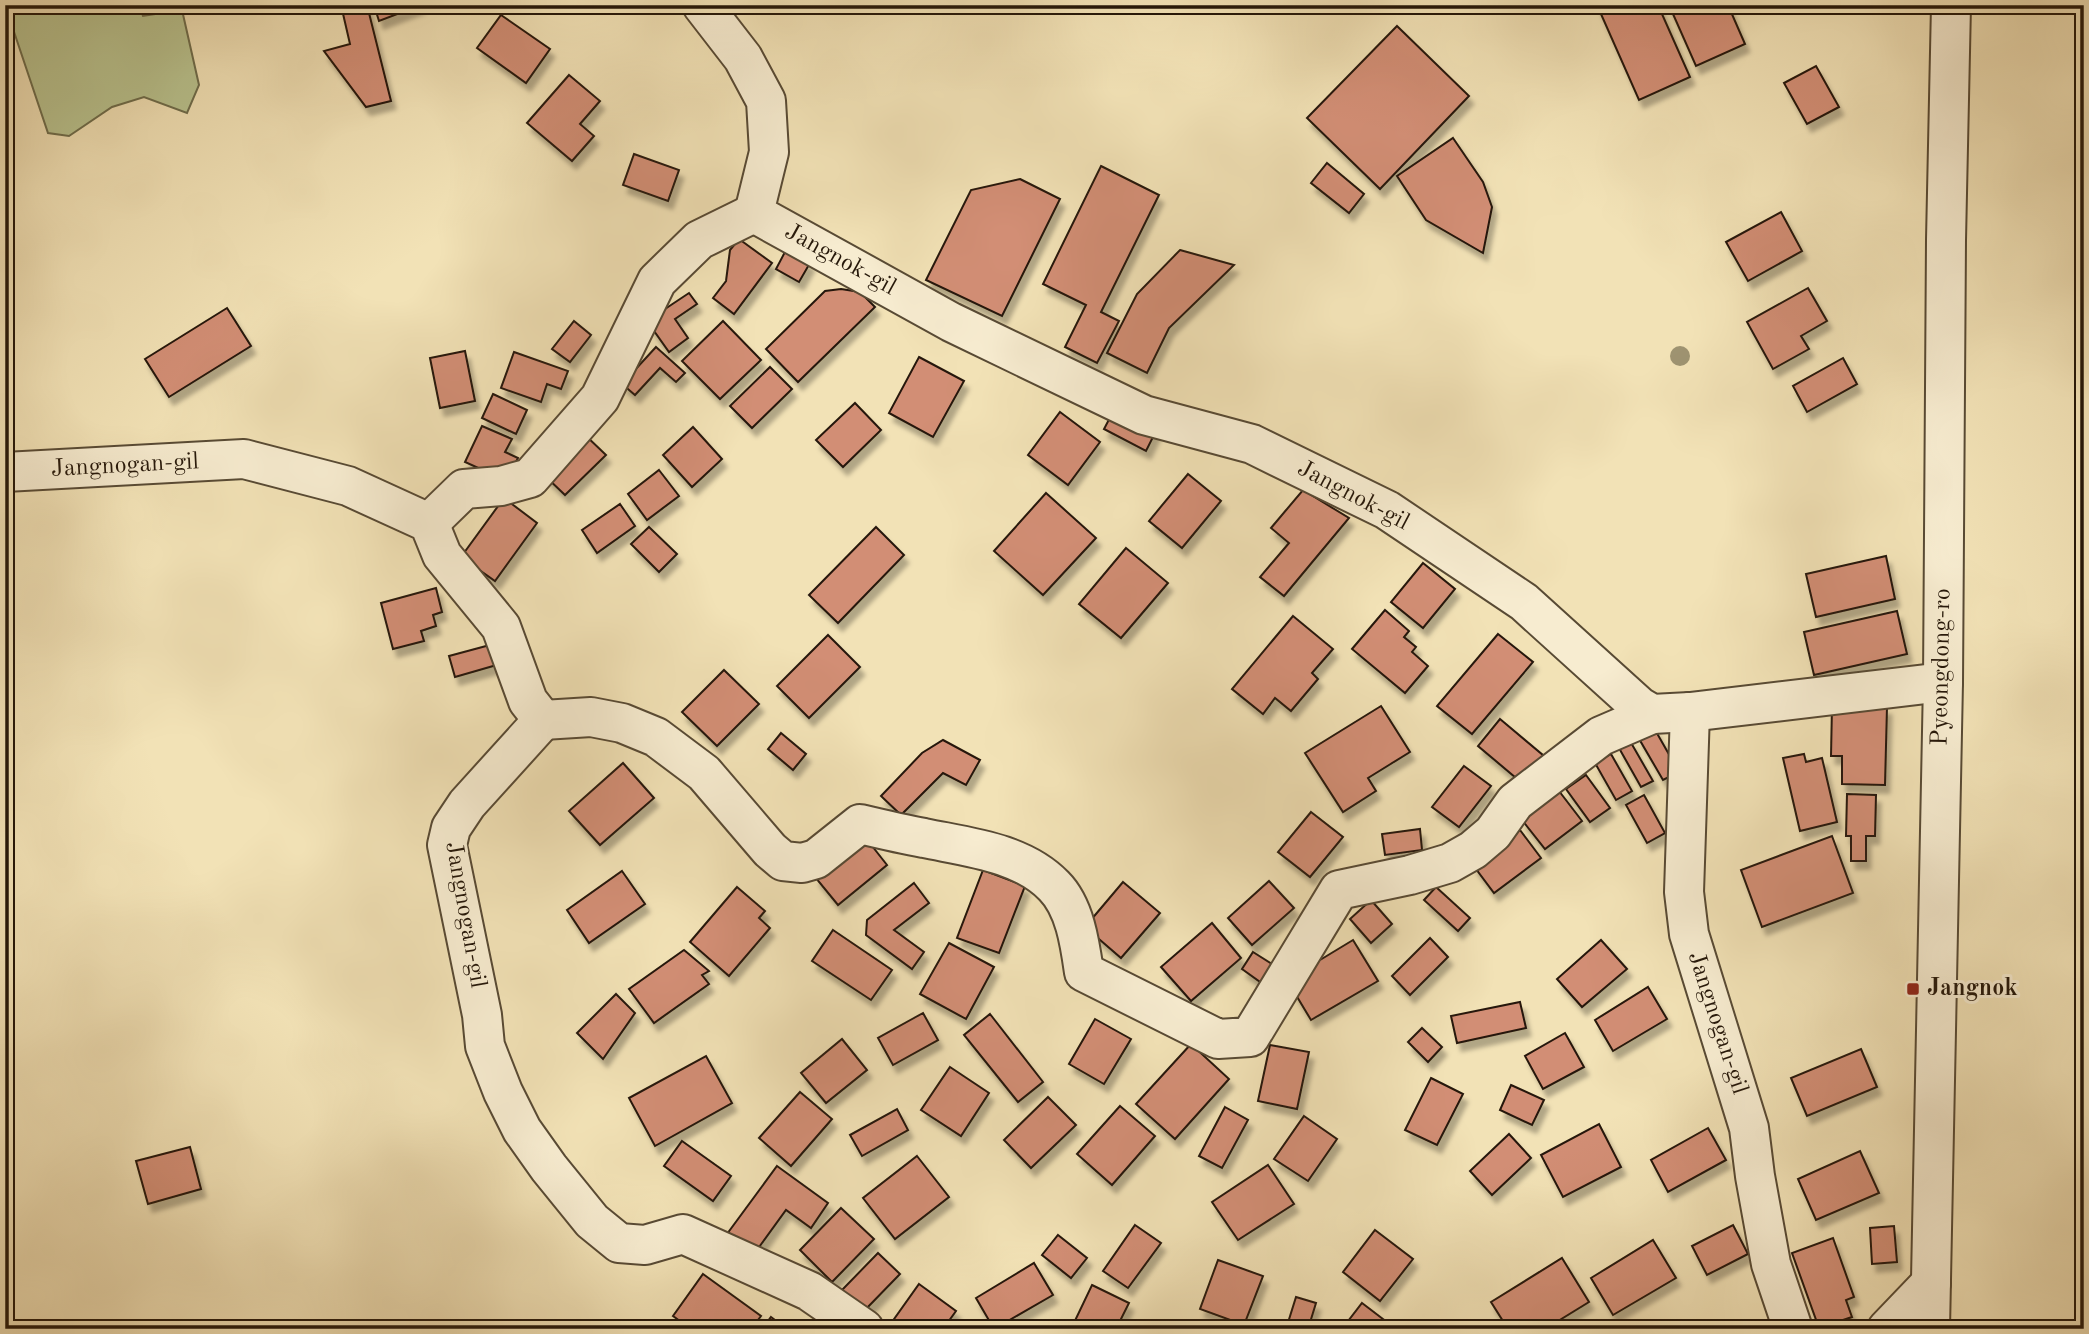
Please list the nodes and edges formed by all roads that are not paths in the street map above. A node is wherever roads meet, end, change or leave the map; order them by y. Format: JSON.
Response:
{"nodes":[{"id":1,"x":702,"y":5,"type":"edge"},
{"id":2,"x":1951,"y":5,"type":"edge"},
{"id":3,"x":754,"y":213,"type":"junction"},
{"id":4,"x":5,"y":472,"type":"edge"},
{"id":5,"x":429,"y":523,"type":"junction"},
{"id":6,"x":1943,"y":682,"type":"junction"},
{"id":7,"x":1690,"y":712,"type":"junction"},
{"id":8,"x":1652,"y":714,"type":"junction"},
{"id":9,"x":543,"y":720,"type":"junction"},
{"id":10,"x":1931,"y":1283,"type":"junction"},
{"id":11,"x":864,"y":1329,"type":"edge"},
{"id":12,"x":1793,"y":1329,"type":"edge"},
{"id":13,"x":1887,"y":1329,"type":"edge"},
{"id":14,"x":1930,"y":1329,"type":"edge"}],
"edges":[{"from":1,"to":3,"type":"street","name":"Jangnok-gil"},
{"from":2,"to":6,"type":"street","name":"Pyeongdong-ro"},
{"from":3,"to":5,"type":"street","name":"Jangnok-gil"},
{"from":3,"to":8,"type":"street","name":"Jangnok-gil"},
{"from":4,"to":5,"type":"street","name":"Jangnogan-gil"},
{"from":5,"to":9,"type":"street"},
{"from":6,"to":7,"type":"street"},
{"from":6,"to":10,"type":"street","name":"Pyeongdong-ro"},
{"from":7,"to":8,"type":"street"},
{"from":7,"to":12,"type":"street","name":"Jangnogan-gil"},
{"from":8,"to":9,"type":"street"},
{"from":9,"to":11,"type":"street","name":"Jangnogan-gil"},
{"from":10,"to":13,"type":"street"},
{"from":10,"to":14,"type":"street","name":"Pyeongdong-ro"}]}
